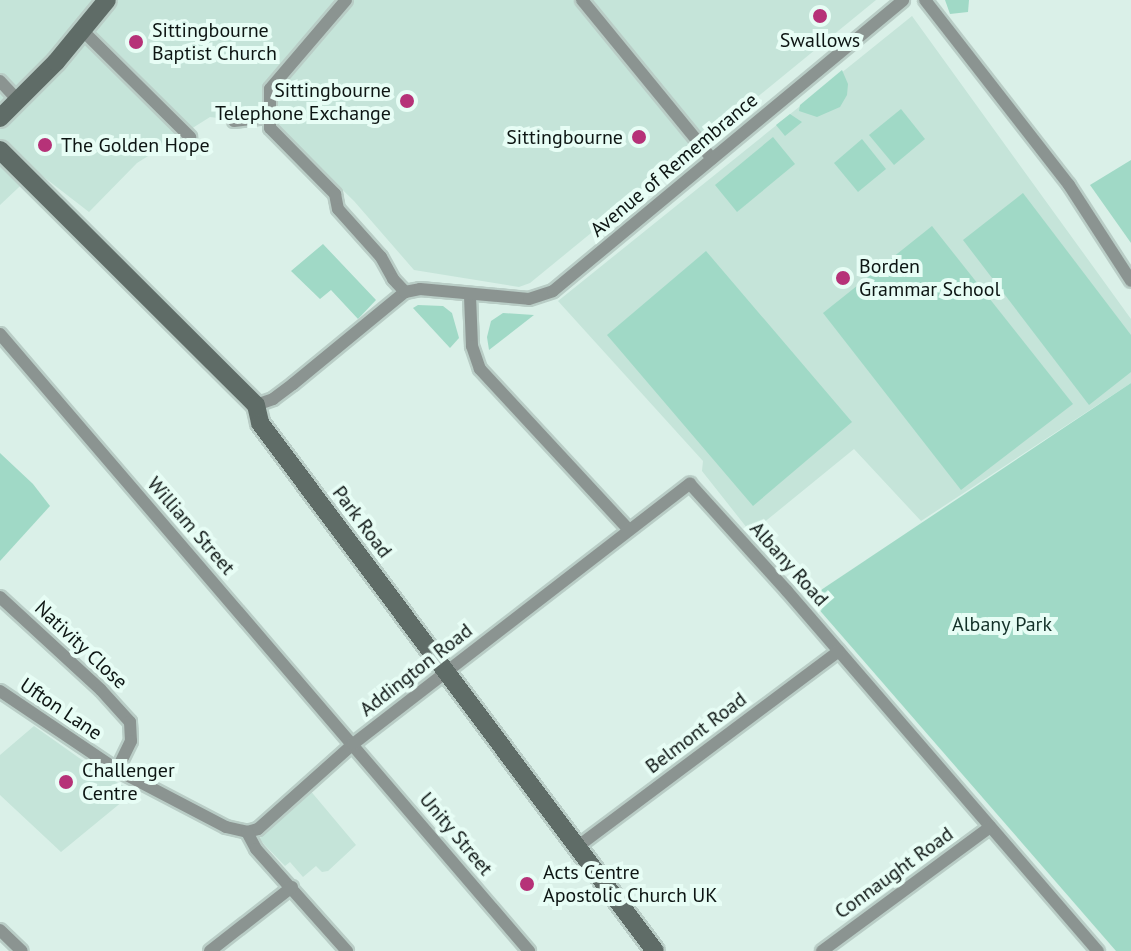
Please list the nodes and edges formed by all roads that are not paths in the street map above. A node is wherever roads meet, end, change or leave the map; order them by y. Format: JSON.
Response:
{"nodes":[{"id":1,"x":107,"y":0,"type":"edge"},
{"id":2,"x":346,"y":0,"type":"edge"},
{"id":3,"x":582,"y":0,"type":"edge"},
{"id":4,"x":903,"y":0,"type":"edge"},
{"id":5,"x":925,"y":0,"type":"edge"},
{"id":6,"x":83,"y":31,"type":"junction"},
{"id":7,"x":0,"y":81,"type":"edge"},
{"id":8,"x":17,"y":99,"type":"junction"},
{"id":9,"x":269,"y":117,"type":"junction"},
{"id":10,"x":0,"y":118,"type":"edge"},
{"id":11,"x":234,"y":121,"type":"dead end"},
{"id":12,"x":190,"y":137,"type":"dead end"},
{"id":13,"x":0,"y":150,"type":"edge"},
{"id":14,"x":712,"y":159,"type":"junction"},
{"id":15,"x":1131,"y":281,"type":"edge"},
{"id":16,"x":405,"y":292,"type":"junction"},
{"id":17,"x":470,"y":296,"type":"junction"},
{"id":18,"x":0,"y":334,"type":"edge"},
{"id":19,"x":256,"y":405,"type":"junction"},
{"id":20,"x":628,"y":529,"type":"junction"},
{"id":21,"x":0,"y":597,"type":"edge"},
{"id":22,"x":839,"y":651,"type":"junction"},
{"id":23,"x":446,"y":672,"type":"junction"},
{"id":24,"x":0,"y":691,"type":"edge"},
{"id":25,"x":353,"y":744,"type":"junction"},
{"id":26,"x":117,"y":770,"type":"junction"},
{"id":27,"x":990,"y":827,"type":"junction"},
{"id":28,"x":247,"y":832,"type":"junction"},
{"id":29,"x":577,"y":847,"type":"junction"},
{"id":30,"x":292,"y":887,"type":"junction"},
{"id":31,"x":0,"y":930,"type":"edge"},
{"id":32,"x":22,"y":951,"type":"edge"},
{"id":33,"x":210,"y":951,"type":"edge"},
{"id":34,"x":347,"y":951,"type":"edge"},
{"id":35,"x":529,"y":951,"type":"edge"},
{"id":36,"x":655,"y":951,"type":"edge"},
{"id":37,"x":822,"y":951,"type":"edge"},
{"id":38,"x":1098,"y":951,"type":"edge"}],
"edges":[{"from":1,"to":6,"type":"street"},
{"from":2,"to":9,"type":"street"},
{"from":3,"to":14,"type":"street"},
{"from":4,"to":14,"type":"street","name":"Avenue of Remembrance"},
{"from":5,"to":15,"type":"street"},
{"from":6,"to":8,"type":"street"},
{"from":6,"to":12,"type":"street"},
{"from":7,"to":8,"type":"street"},
{"from":8,"to":10,"type":"street"},
{"from":9,"to":11,"type":"street"},
{"from":9,"to":16,"type":"street"},
{"from":13,"to":19,"type":"street","name":"Park Road"},
{"from":14,"to":17,"type":"street","name":"Avenue of Remembrance"},
{"from":16,"to":17,"type":"street","name":"Avenue of Remembrance"},
{"from":16,"to":19,"type":"street"},
{"from":17,"to":20,"type":"street"},
{"from":18,"to":25,"type":"street","name":"William Street"},
{"from":19,"to":23,"type":"street","name":"Park Road"},
{"from":20,"to":22,"type":"street","name":"Albany Road"},
{"from":20,"to":23,"type":"street","name":"Addington Road"},
{"from":21,"to":26,"type":"street","name":"Nativity Close"},
{"from":22,"to":27,"type":"street","name":"Albany Road"},
{"from":22,"to":29,"type":"street","name":"Belmont Road"},
{"from":23,"to":25,"type":"street","name":"Addington Road"},
{"from":23,"to":29,"type":"street","name":"Park Road"},
{"from":24,"to":26,"type":"street","name":"Ufton Lane"},
{"from":25,"to":28,"type":"street","name":"Addington Road"},
{"from":25,"to":35,"type":"street","name":"Unity Street"},
{"from":26,"to":28,"type":"street","name":"Ufton Lane"},
{"from":27,"to":37,"type":"street","name":"Connaught Road"},
{"from":27,"to":38,"type":"street","name":"Albany Road"},
{"from":28,"to":30,"type":"street"},
{"from":29,"to":36,"type":"street","name":"Park Road"},
{"from":30,"to":33,"type":"street"},
{"from":30,"to":34,"type":"street"},
{"from":31,"to":32,"type":"street"}]}
